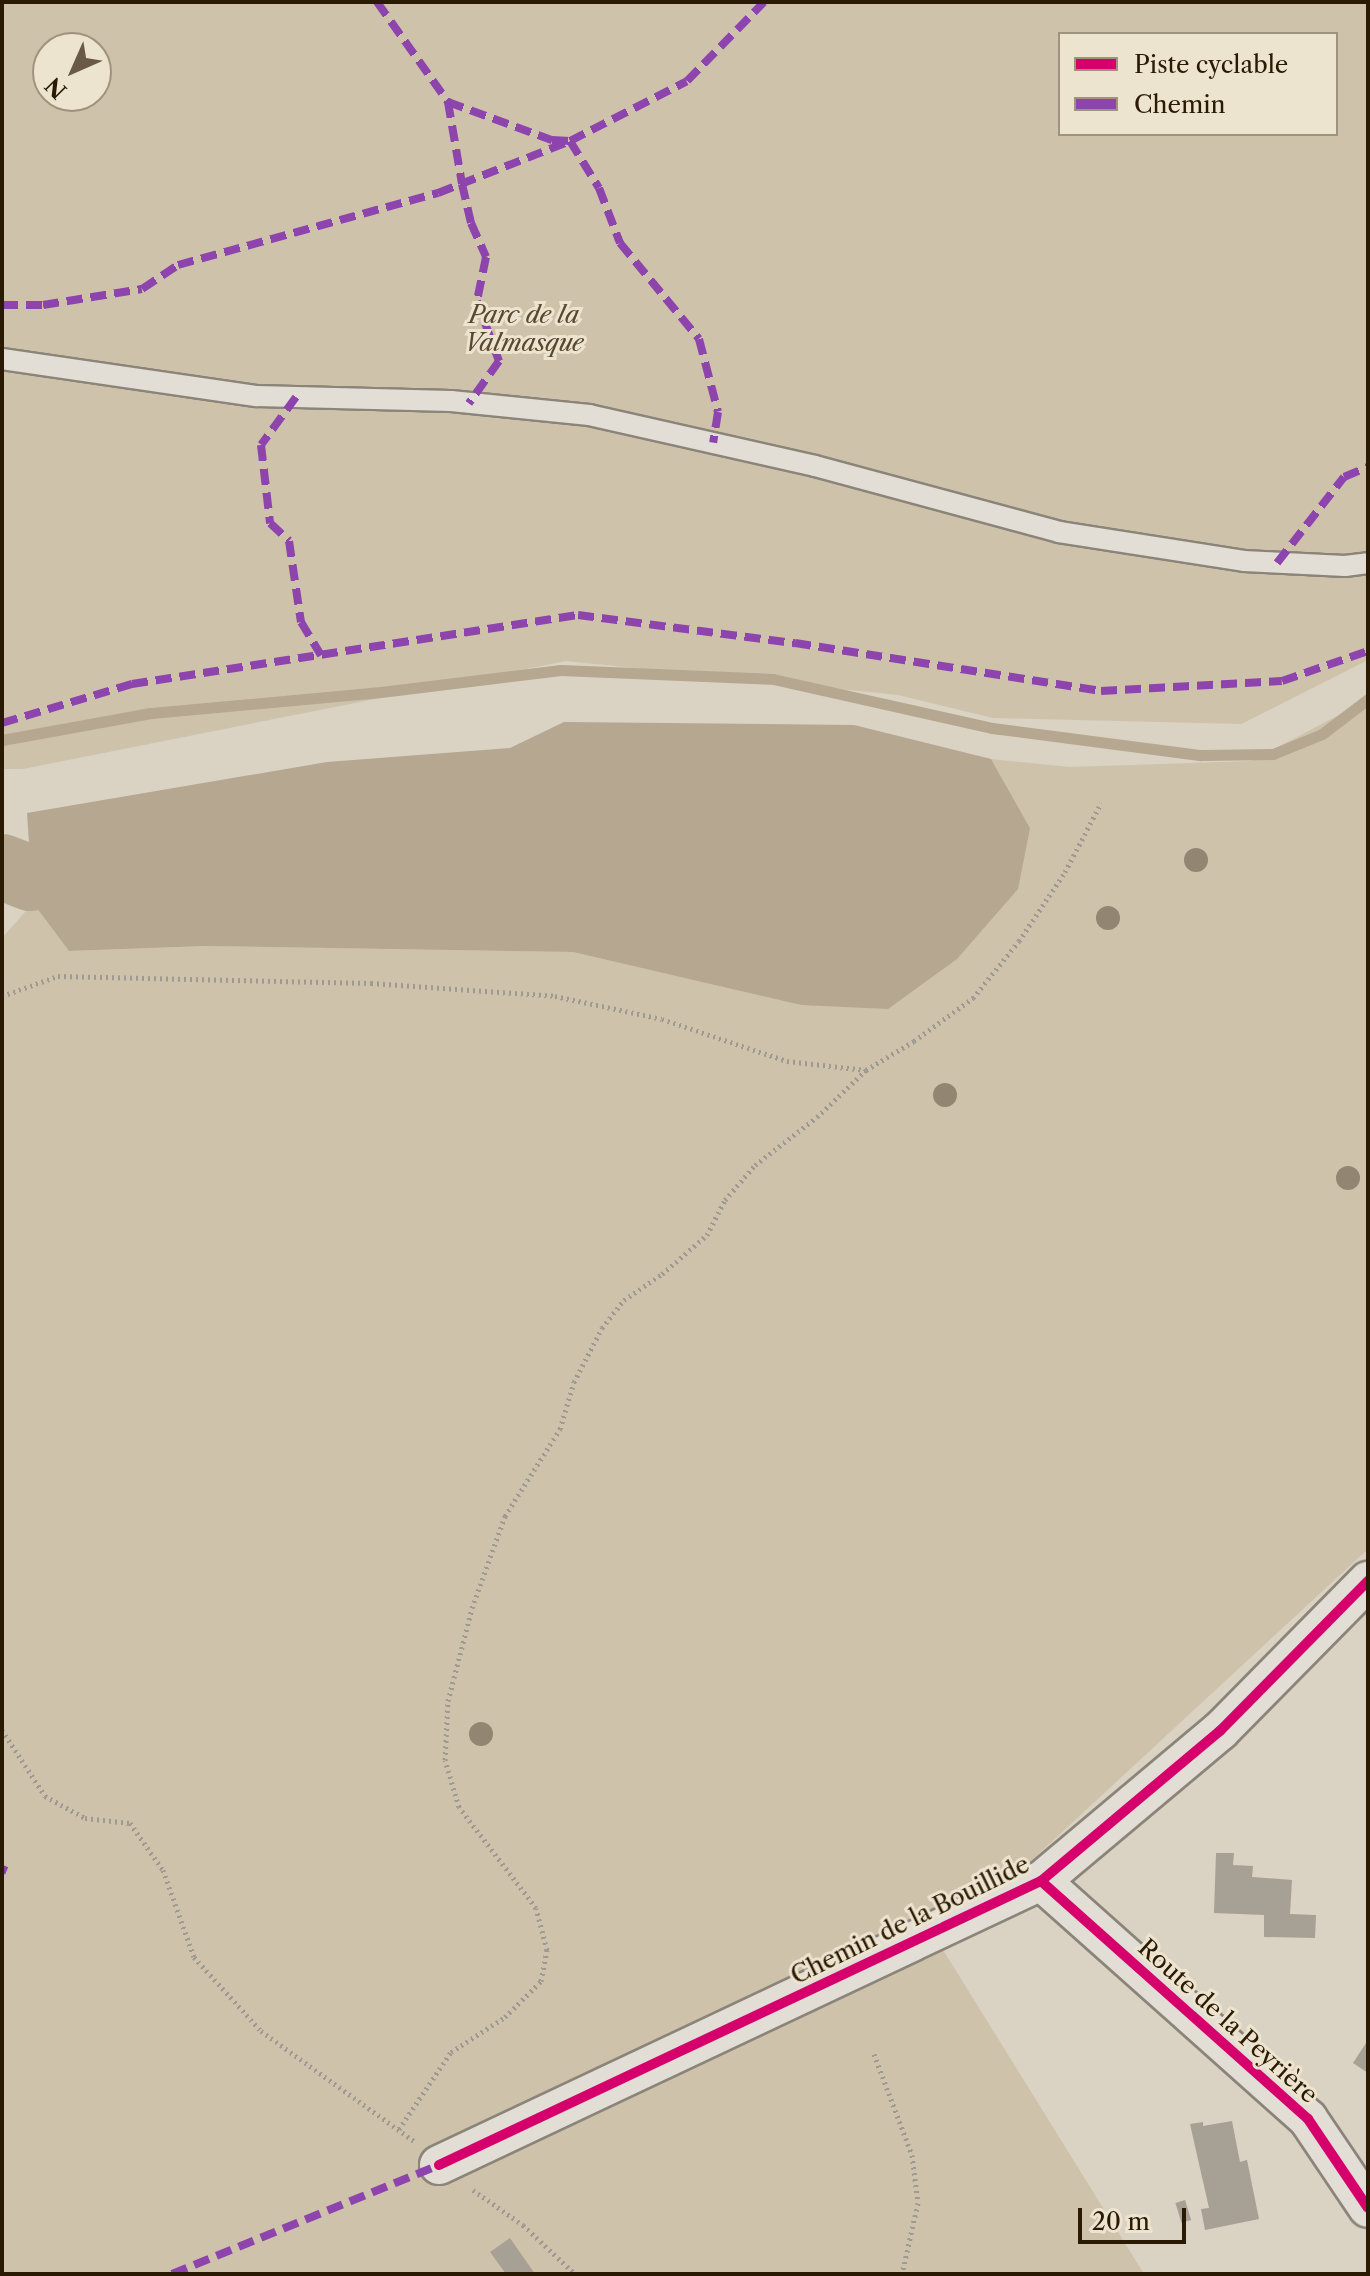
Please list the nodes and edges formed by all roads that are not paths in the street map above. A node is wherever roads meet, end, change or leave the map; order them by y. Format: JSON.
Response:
{"nodes":[{"id":1,"x":2,"y":359,"type":"edge"},
{"id":2,"x":1368,"y":563,"type":"edge"},
{"id":3,"x":1368,"y":1581,"type":"edge"},
{"id":4,"x":1041,"y":1881,"type":"junction"},
{"id":5,"x":439,"y":2165,"type":"road end"},
{"id":6,"x":1368,"y":2208,"type":"edge"}],
"edges":[{"from":1,"to":2,"type":"lane"},
{"from":3,"to":4,"type":"street","name":"Chemin de la Bouillide"},
{"from":4,"to":5,"type":"street","name":"Chemin de la Bouillide"},
{"from":4,"to":6,"type":"street","name":"Route de la Peyrière"}]}
